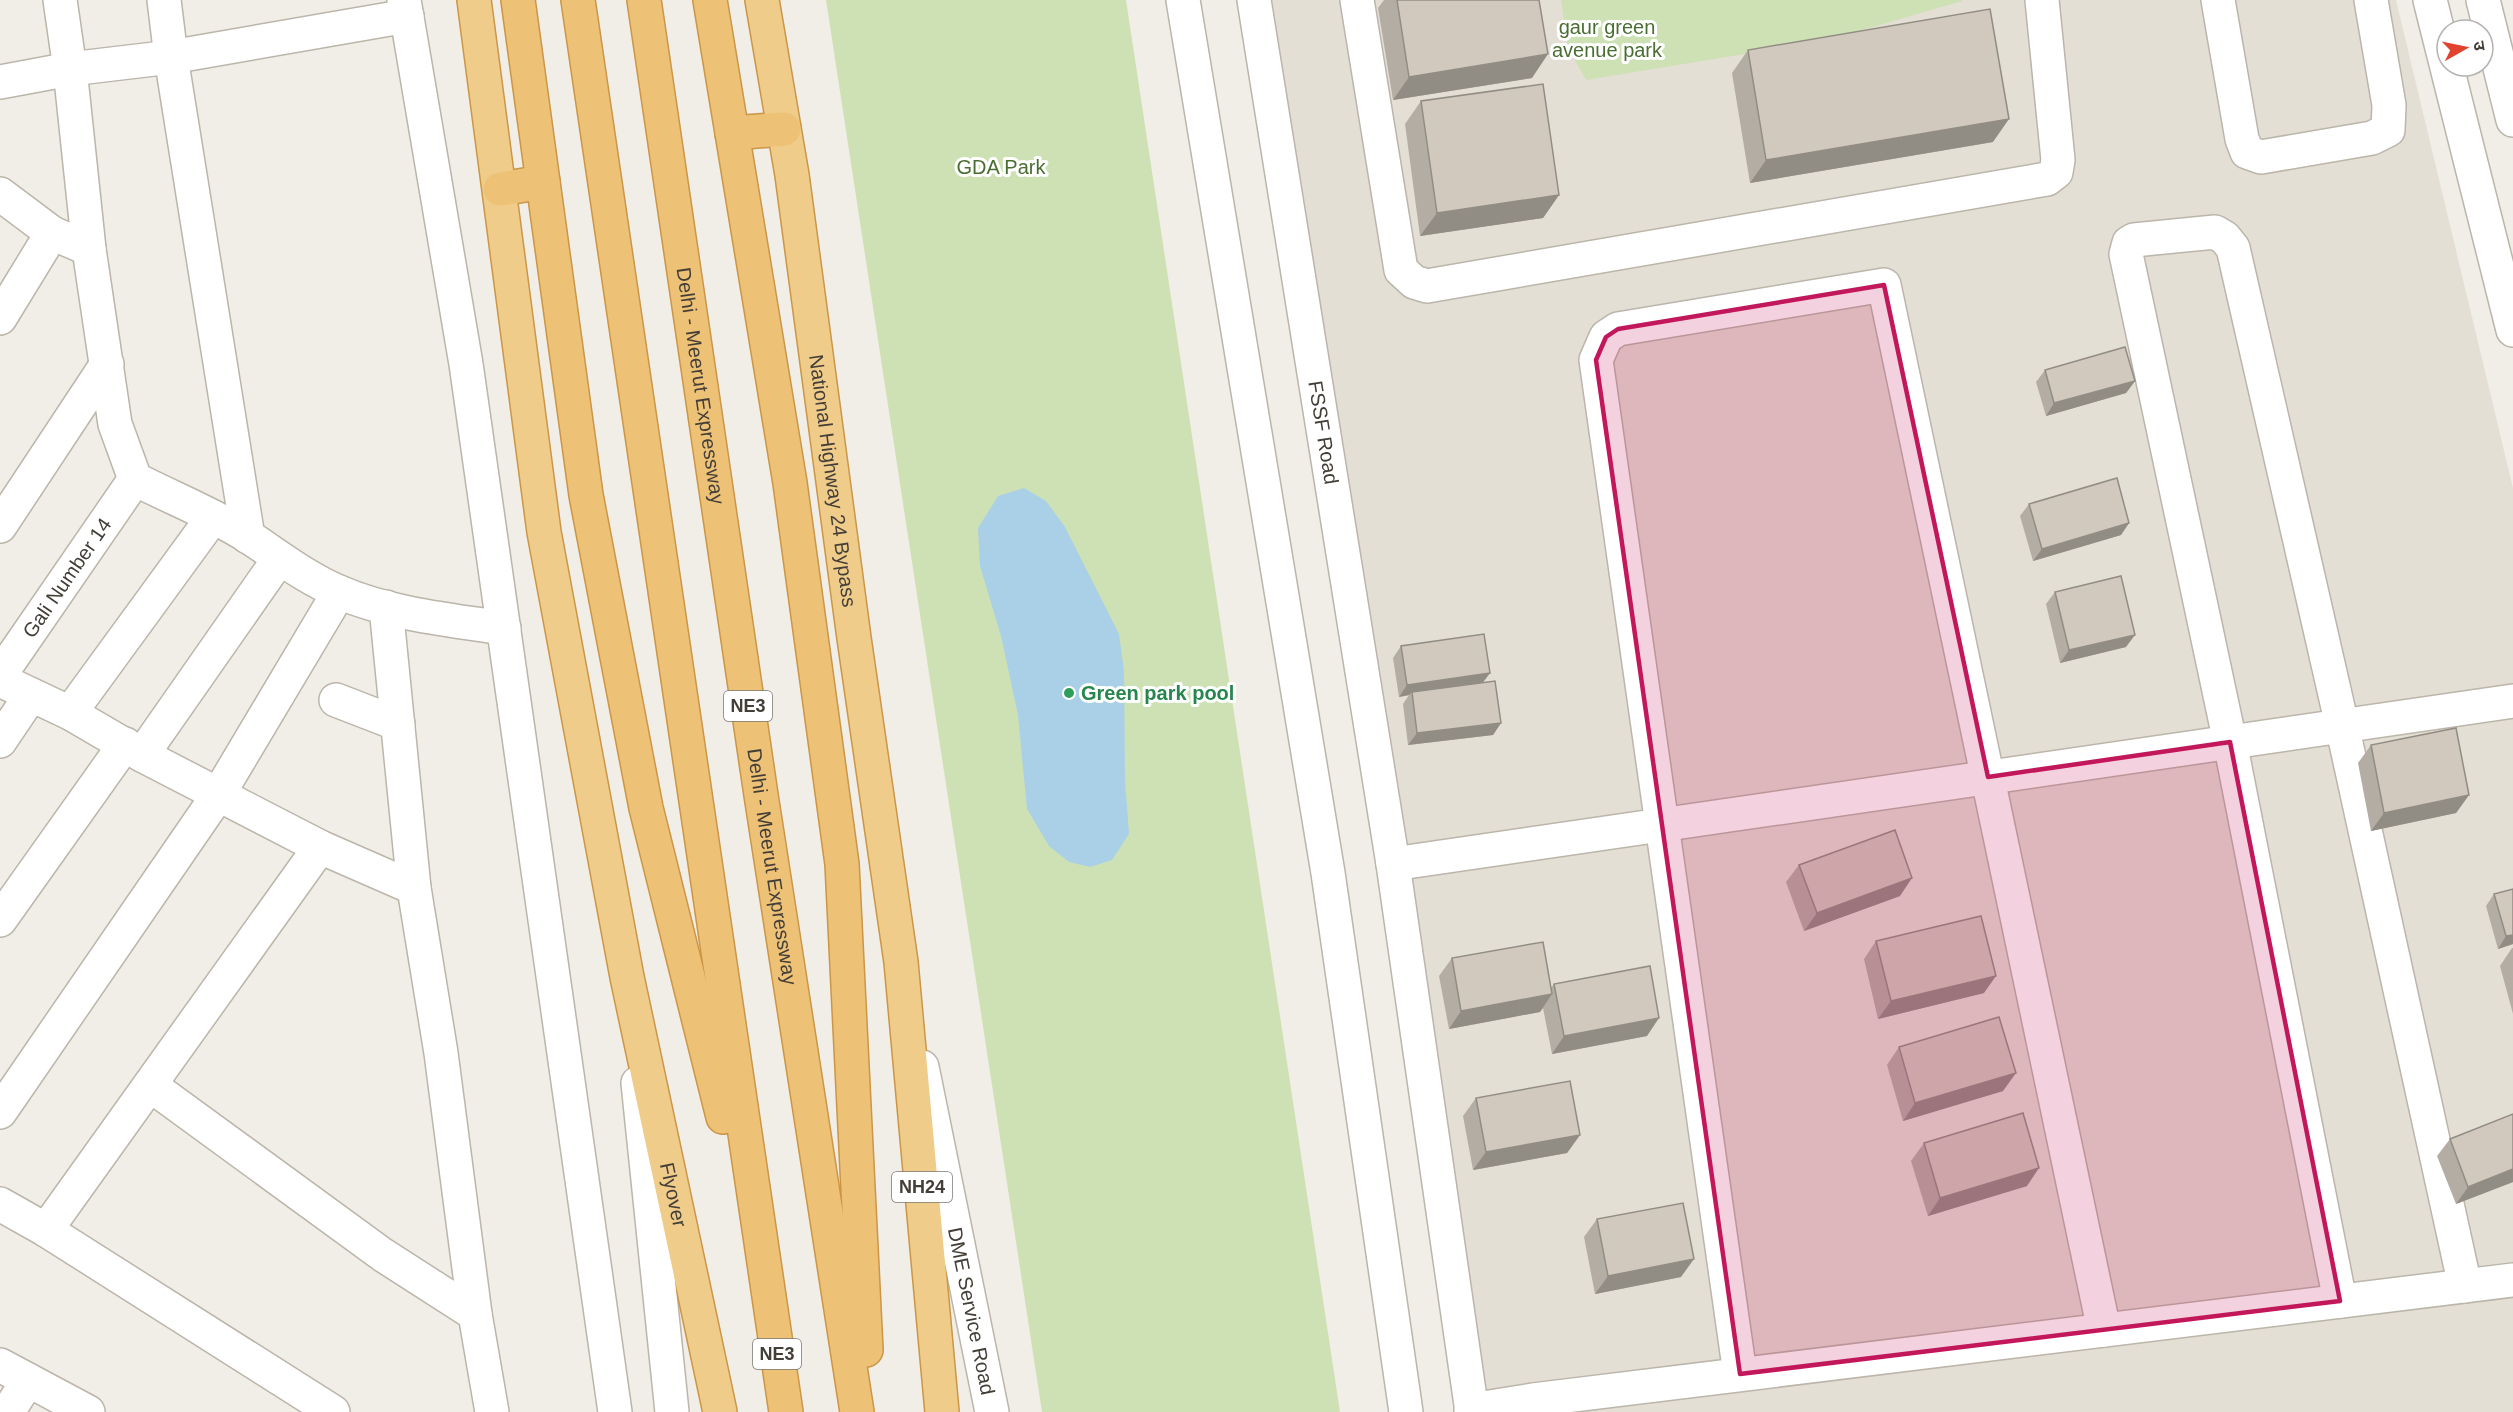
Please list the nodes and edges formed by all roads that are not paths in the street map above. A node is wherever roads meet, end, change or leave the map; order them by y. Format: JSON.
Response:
{"nodes":[{"id":1,"x":60,"y":0,"type":"edge"},
{"id":2,"x":164,"y":0,"type":"edge"},
{"id":3,"x":474,"y":0,"type":"edge"},
{"id":4,"x":518,"y":0,"type":"edge"},
{"id":5,"x":578,"y":0,"type":"edge"},
{"id":6,"x":644,"y":0,"type":"edge"},
{"id":7,"x":710,"y":0,"type":"edge"},
{"id":8,"x":762,"y":0,"type":"edge"},
{"id":9,"x":1183,"y":0,"type":"edge"},
{"id":10,"x":1254,"y":0,"type":"edge"},
{"id":11,"x":1357,"y":0,"type":"edge"},
{"id":12,"x":2042,"y":0,"type":"edge"},
{"id":13,"x":2218,"y":0,"type":"edge"},
{"id":14,"x":2371,"y":0,"type":"edge"},
{"id":15,"x":2430,"y":0,"type":"edge"},
{"id":16,"x":2483,"y":0,"type":"edge"},
{"id":17,"x":405,"y":8,"type":"edge"},
{"id":18,"x":171,"y":57,"type":"junction"},
{"id":19,"x":70,"y":69,"type":"junction"},
{"id":20,"x":0,"y":82,"type":"edge"},
{"id":21,"x":2513,"y":120,"type":"edge"},
{"id":22,"x":784,"y":129,"type":"junction"},
{"id":23,"x":732,"y":133,"type":"junction"},
{"id":24,"x":543,"y":182,"type":"junction"},
{"id":25,"x":500,"y":189,"type":"junction"},
{"id":26,"x":0,"y":194,"type":"edge"},
{"id":27,"x":52,"y":233,"type":"junction"},
{"id":28,"x":89,"y":249,"type":"junction"},
{"id":29,"x":0,"y":318,"type":"edge"},
{"id":30,"x":2513,"y":330,"type":"edge"},
{"id":31,"x":107,"y":364,"type":"junction"},
{"id":32,"x":135,"y":479,"type":"junction"},
{"id":33,"x":213,"y":518,"type":"junction"},
{"id":34,"x":0,"y":526,"type":"edge"},
{"id":35,"x":248,"y":537,"type":"junction"},
{"id":36,"x":279,"y":559,"type":"junction"},
{"id":37,"x":339,"y":592,"type":"junction"},
{"id":38,"x":386,"y":607,"type":"junction"},
{"id":39,"x":504,"y":628,"type":"junction"},
{"id":40,"x":0,"y":678,"type":"edge"},
{"id":41,"x":31,"y":695,"type":"junction"},
{"id":42,"x":336,"y":700,"type":"dead end"},
{"id":43,"x":2513,"y":701,"type":"edge"},
{"id":44,"x":70,"y":713,"type":"junction"},
{"id":45,"x":398,"y":724,"type":"junction"},
{"id":46,"x":2342,"y":726,"type":"junction"},
{"id":47,"x":0,"y":741,"type":"edge"},
{"id":48,"x":2230,"y":742,"type":"junction"},
{"id":49,"x":134,"y":749,"type":"junction"},
{"id":50,"x":1988,"y":777,"type":"junction"},
{"id":51,"x":218,"y":795,"type":"junction"},
{"id":52,"x":1663,"y":824,"type":"junction"},
{"id":53,"x":320,"y":846,"type":"junction"},
{"id":54,"x":1393,"y":864,"type":"junction"},
{"id":55,"x":414,"y":888,"type":"junction"},
{"id":56,"x":0,"y":920,"type":"edge"},
{"id":57,"x":901,"y":962,"type":"junction"},
{"id":58,"x":627,"y":977,"type":"junction"},
{"id":59,"x":150,"y":1085,"type":"junction"},
{"id":60,"x":0,"y":1112,"type":"edge"},
{"id":61,"x":0,"y":1204,"type":"edge"},
{"id":62,"x":46,"y":1230,"type":"junction"},
{"id":63,"x":2513,"y":1280,"type":"edge"},
{"id":64,"x":2465,"y":1286,"type":"junction"},
{"id":65,"x":769,"y":1296,"type":"junction"},
{"id":66,"x":2340,"y":1301,"type":"junction"},
{"id":67,"x":475,"y":1314,"type":"junction"},
{"id":68,"x":2104,"y":1330,"type":"junction"},
{"id":69,"x":0,"y":1365,"type":"edge"},
{"id":70,"x":1740,"y":1374,"type":"junction"},
{"id":71,"x":28,"y":1380,"type":"junction"},
{"id":72,"x":1472,"y":1411,"type":"edge"},
{"id":73,"x":8,"y":1412,"type":"edge"},
{"id":74,"x":88,"y":1412,"type":"edge"},
{"id":75,"x":333,"y":1412,"type":"edge"},
{"id":76,"x":492,"y":1412,"type":"edge"},
{"id":77,"x":615,"y":1412,"type":"edge"},
{"id":78,"x":672,"y":1412,"type":"edge"},
{"id":79,"x":720,"y":1412,"type":"edge"},
{"id":80,"x":786,"y":1412,"type":"edge"},
{"id":81,"x":857,"y":1412,"type":"edge"},
{"id":82,"x":869,"y":1412,"type":"edge"},
{"id":83,"x":942,"y":1412,"type":"edge"},
{"id":84,"x":992,"y":1412,"type":"edge"},
{"id":85,"x":1406,"y":1412,"type":"edge"}],
"edges":[{"from":1,"to":19,"type":"street"},
{"from":2,"to":18,"type":"street"},
{"from":3,"to":25,"type":"highway","name":"Flyover"},
{"from":4,"to":24,"type":"highway"},
{"from":5,"to":65,"type":"highway","number":"NE3"},
{"from":6,"to":81,"type":"highway","name":"Delhi - Meerut Expressway","number":"NE3"},
{"from":7,"to":23,"type":"highway"},
{"from":8,"to":22,"type":"highway","name":"National Highway 24 Bypass"},
{"from":9,"to":85,"type":"street"},
{"from":10,"to":54,"type":"street","name":"FSSF Road"},
{"from":11,"to":12,"type":"street"},
{"from":13,"to":14,"type":"street"},
{"from":15,"to":30,"type":"street"},
{"from":16,"to":21,"type":"street"},
{"from":17,"to":18,"type":"street"},
{"from":17,"to":39,"type":"street"},
{"from":18,"to":19,"type":"street"},
{"from":18,"to":35,"type":"street"},
{"from":19,"to":20,"type":"street"},
{"from":19,"to":28,"type":"street"},
{"from":22,"to":23,"type":"highway"},
{"from":22,"to":57,"type":"highway","name":"National Highway 24 Bypass"},
{"from":23,"to":82,"type":"highway"},
{"from":24,"to":25,"type":"highway"},
{"from":24,"to":65,"type":"highway"},
{"from":25,"to":58,"type":"highway","name":"Flyover"},
{"from":26,"to":27,"type":"street"},
{"from":27,"to":28,"type":"street"},
{"from":27,"to":29,"type":"street"},
{"from":28,"to":31,"type":"street"},
{"from":31,"to":32,"type":"street"},
{"from":31,"to":34,"type":"street"},
{"from":32,"to":33,"type":"street"},
{"from":32,"to":40,"type":"street","name":"Gali Number 14"},
{"from":33,"to":35,"type":"street"},
{"from":33,"to":44,"type":"street"},
{"from":35,"to":36,"type":"street"},
{"from":36,"to":37,"type":"street"},
{"from":36,"to":49,"type":"street"},
{"from":37,"to":38,"type":"street"},
{"from":37,"to":51,"type":"street"},
{"from":38,"to":39,"type":"street"},
{"from":38,"to":45,"type":"street"},
{"from":39,"to":77,"type":"street"},
{"from":40,"to":41,"type":"street"},
{"from":41,"to":44,"type":"street"},
{"from":41,"to":47,"type":"street"},
{"from":42,"to":45,"type":"street"},
{"from":43,"to":46,"type":"street"},
{"from":44,"to":49,"type":"street"},
{"from":45,"to":55,"type":"street"},
{"from":46,"to":48,"type":"street"},
{"from":46,"to":48,"type":"street"},
{"from":46,"to":64,"type":"street"},
{"from":48,"to":50,"type":"street"},
{"from":48,"to":66,"type":"street"},
{"from":49,"to":51,"type":"street"},
{"from":49,"to":56,"type":"street"},
{"from":50,"to":52,"type":"street"},
{"from":50,"to":52,"type":"street"},
{"from":50,"to":68,"type":"street"},
{"from":51,"to":53,"type":"street"},
{"from":51,"to":60,"type":"street"},
{"from":52,"to":54,"type":"street"},
{"from":52,"to":70,"type":"street"},
{"from":53,"to":55,"type":"street"},
{"from":53,"to":59,"type":"street"},
{"from":54,"to":72,"type":"street","name":"FSSF Road"},
{"from":55,"to":67,"type":"street"},
{"from":57,"to":83,"type":"highway","number":"NH24"},
{"from":57,"to":84,"type":"street","name":"DME Service Road"},
{"from":58,"to":78,"type":"street"},
{"from":58,"to":79,"type":"highway","name":"Flyover"},
{"from":59,"to":62,"type":"street"},
{"from":59,"to":67,"type":"street"},
{"from":61,"to":62,"type":"street"},
{"from":62,"to":75,"type":"street"},
{"from":63,"to":64,"type":"street"},
{"from":64,"to":66,"type":"street"},
{"from":65,"to":80,"type":"highway","number":"NE3"},
{"from":66,"to":68,"type":"street"},
{"from":67,"to":76,"type":"street"},
{"from":68,"to":70,"type":"street"},
{"from":69,"to":71,"type":"street"},
{"from":70,"to":72,"type":"street"},
{"from":71,"to":73,"type":"street"},
{"from":71,"to":74,"type":"street"}]}
